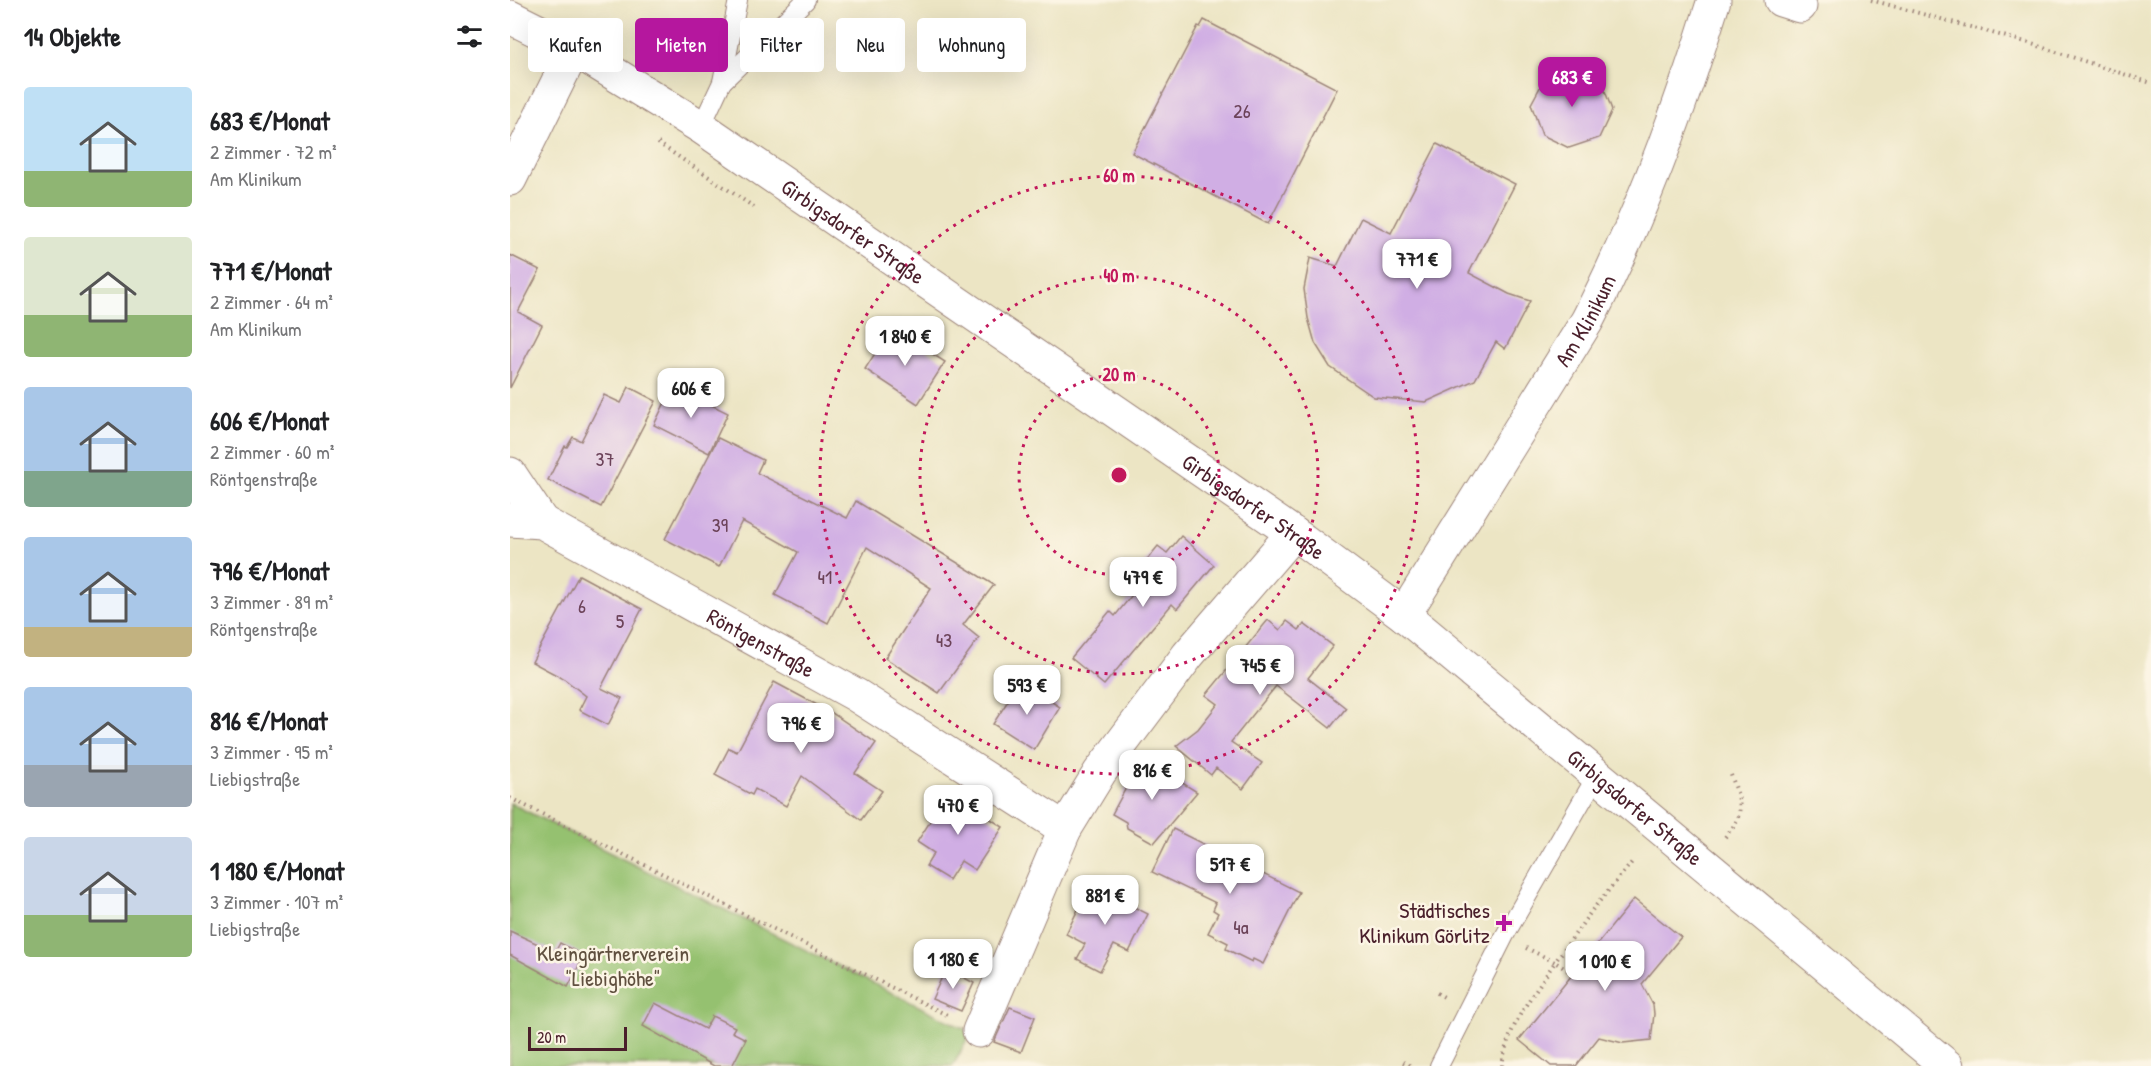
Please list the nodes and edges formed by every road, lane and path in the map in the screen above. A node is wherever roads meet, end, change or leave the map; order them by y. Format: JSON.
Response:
{"nodes":[{"id":1,"x":738,"y":0,"type":"edge"},
{"id":2,"x":806,"y":0,"type":"edge"},
{"id":3,"x":1714,"y":0,"type":"edge"},
{"id":4,"x":1871,"y":0,"type":"edge"},
{"id":5,"x":510,"y":17,"type":"edge"},
{"id":6,"x":528,"y":26,"type":"edge"},
{"id":7,"x":563,"y":72,"type":"edge"},
{"id":8,"x":611,"y":72,"type":"edge"},
{"id":9,"x":722,"y":82,"type":"junction"},
{"id":10,"x":2151,"y":83,"type":"edge"},
{"id":11,"x":701,"y":127,"type":"junction"},
{"id":12,"x":510,"y":179,"type":"edge"},
{"id":13,"x":510,"y":474,"type":"edge"},
{"id":14,"x":510,"y":520,"type":"edge"},
{"id":15,"x":542,"y":522,"type":"junction"},
{"id":16,"x":1293,"y":533,"type":"junction"},
{"id":17,"x":1404,"y":615,"type":"junction"},
{"id":18,"x":1597,"y":774,"type":"junction"},
{"id":19,"x":1731,"y":775,"type":"dead end"},
{"id":20,"x":510,"y":798,"type":"edge"},
{"id":21,"x":1065,"y":829,"type":"junction"},
{"id":22,"x":1633,"y":861,"type":"dead end"},
{"id":23,"x":1703,"y":863,"type":"junction"},
{"id":24,"x":1521,"y":946,"type":"dead end"},
{"id":25,"x":1555,"y":962,"type":"junction"},
{"id":26,"x":1573,"y":974,"type":"dead end"},
{"id":27,"x":979,"y":1031,"type":"joint"},
{"id":28,"x":1403,"y":1062,"type":"dead end"},
{"id":29,"x":1411,"y":1066,"type":"edge"},
{"id":30,"x":1439,"y":1066,"type":"edge"},
{"id":31,"x":1502,"y":1066,"type":"edge"},
{"id":32,"x":1947,"y":1066,"type":"edge"}],
"edges":[{"from":1,"to":9,"type":"lane"},
{"from":2,"to":9,"type":"lane"},
{"from":3,"to":17,"type":"street","name":"Am Klinikum"},
{"from":4,"to":10,"type":"path"},
{"from":5,"to":6,"type":"street","name":"Girbigsdorfer Straße"},
{"from":7,"to":12,"type":"street"},
{"from":8,"to":11,"type":"street","name":"Girbigsdorfer Straße"},
{"from":9,"to":11,"type":"lane"},
{"from":11,"to":16,"type":"street","name":"Girbigsdorfer Straße"},
{"from":13,"to":15,"type":"street","name":"Röntgenstraße"},
{"from":14,"to":15,"type":"street","name":"Röntgenstraße"},
{"from":15,"to":21,"type":"street","name":"Röntgenstraße"},
{"from":16,"to":17,"type":"street","name":"Girbigsdorfer Straße"},
{"from":16,"to":21,"type":"street"},
{"from":17,"to":18,"type":"street","name":"Girbigsdorfer Straße"},
{"from":18,"to":23,"type":"street","name":"Girbigsdorfer Straße"},
{"from":18,"to":30,"type":"lane"},
{"from":19,"to":23,"type":"path"},
{"from":20,"to":27,"type":"path"},
{"from":21,"to":27,"type":"street"},
{"from":22,"to":25,"type":"path"},
{"from":23,"to":32,"type":"street","name":"Girbigsdorfer Straße"},
{"from":24,"to":25,"type":"path"},
{"from":25,"to":26,"type":"path"},
{"from":25,"to":31,"type":"path"},
{"from":28,"to":29,"type":"path"}]}
